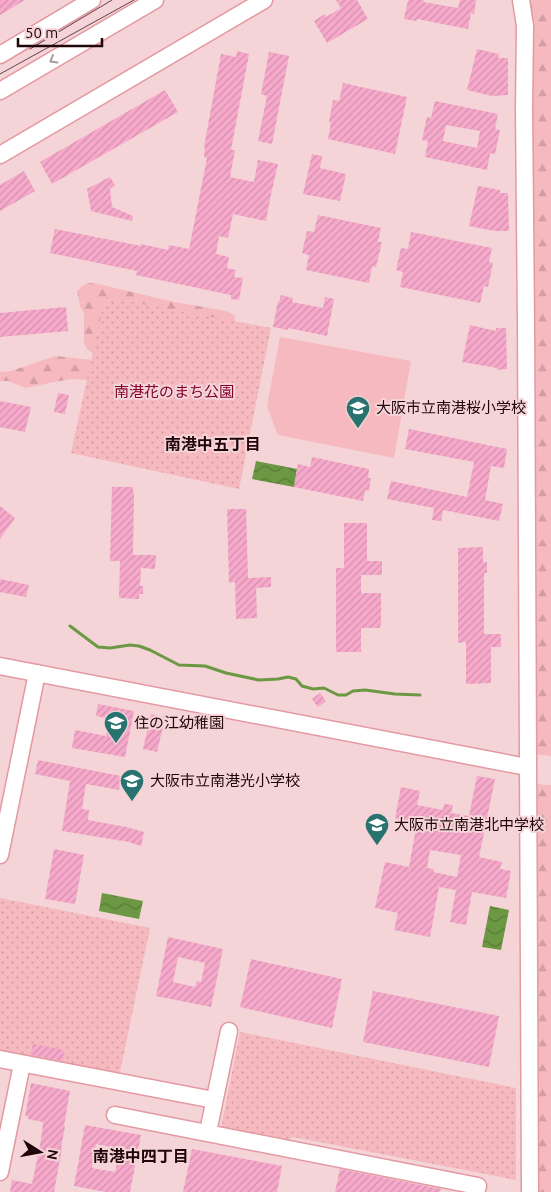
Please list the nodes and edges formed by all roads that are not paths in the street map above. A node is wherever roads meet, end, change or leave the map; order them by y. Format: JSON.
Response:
{"nodes":[{"id":1,"x":92,"y":0,"type":"edge"},
{"id":2,"x":155,"y":0,"type":"edge"},
{"id":3,"x":264,"y":0,"type":"edge"},
{"id":4,"x":521,"y":0,"type":"edge"},
{"id":5,"x":0,"y":55,"type":"edge"},
{"id":6,"x":0,"y":91,"type":"edge"},
{"id":7,"x":0,"y":155,"type":"edge"},
{"id":8,"x":0,"y":666,"type":"edge"},
{"id":9,"x":37,"y":673,"type":"junction"},
{"id":10,"x":527,"y":767,"type":"junction"},
{"id":11,"x":0,"y":855,"type":"edge"},
{"id":12,"x":229,"y":1031,"type":"dead end"},
{"id":13,"x":0,"y":1059,"type":"edge"},
{"id":14,"x":22,"y":1064,"type":"junction"},
{"id":15,"x":214,"y":1100,"type":"junction"},
{"id":16,"x":115,"y":1115,"type":"dead end"},
{"id":17,"x":208,"y":1132,"type":"junction"},
{"id":18,"x":0,"y":1172,"type":"edge"},
{"id":19,"x":476,"y":1192,"type":"edge"},
{"id":20,"x":530,"y":1192,"type":"edge"}],
"edges":[{"from":1,"to":5,"type":"street"},
{"from":2,"to":6,"type":"street","one_way":true},
{"from":3,"to":7,"type":"street"},
{"from":4,"to":10,"type":"street"},
{"from":8,"to":9,"type":"street"},
{"from":9,"to":10,"type":"street"},
{"from":9,"to":11,"type":"street"},
{"from":10,"to":20,"type":"street"},
{"from":12,"to":15,"type":"street"},
{"from":13,"to":14,"type":"street"},
{"from":14,"to":15,"type":"street"},
{"from":14,"to":18,"type":"street"},
{"from":15,"to":17,"type":"street"},
{"from":16,"to":17,"type":"street"},
{"from":17,"to":19,"type":"street"}]}
